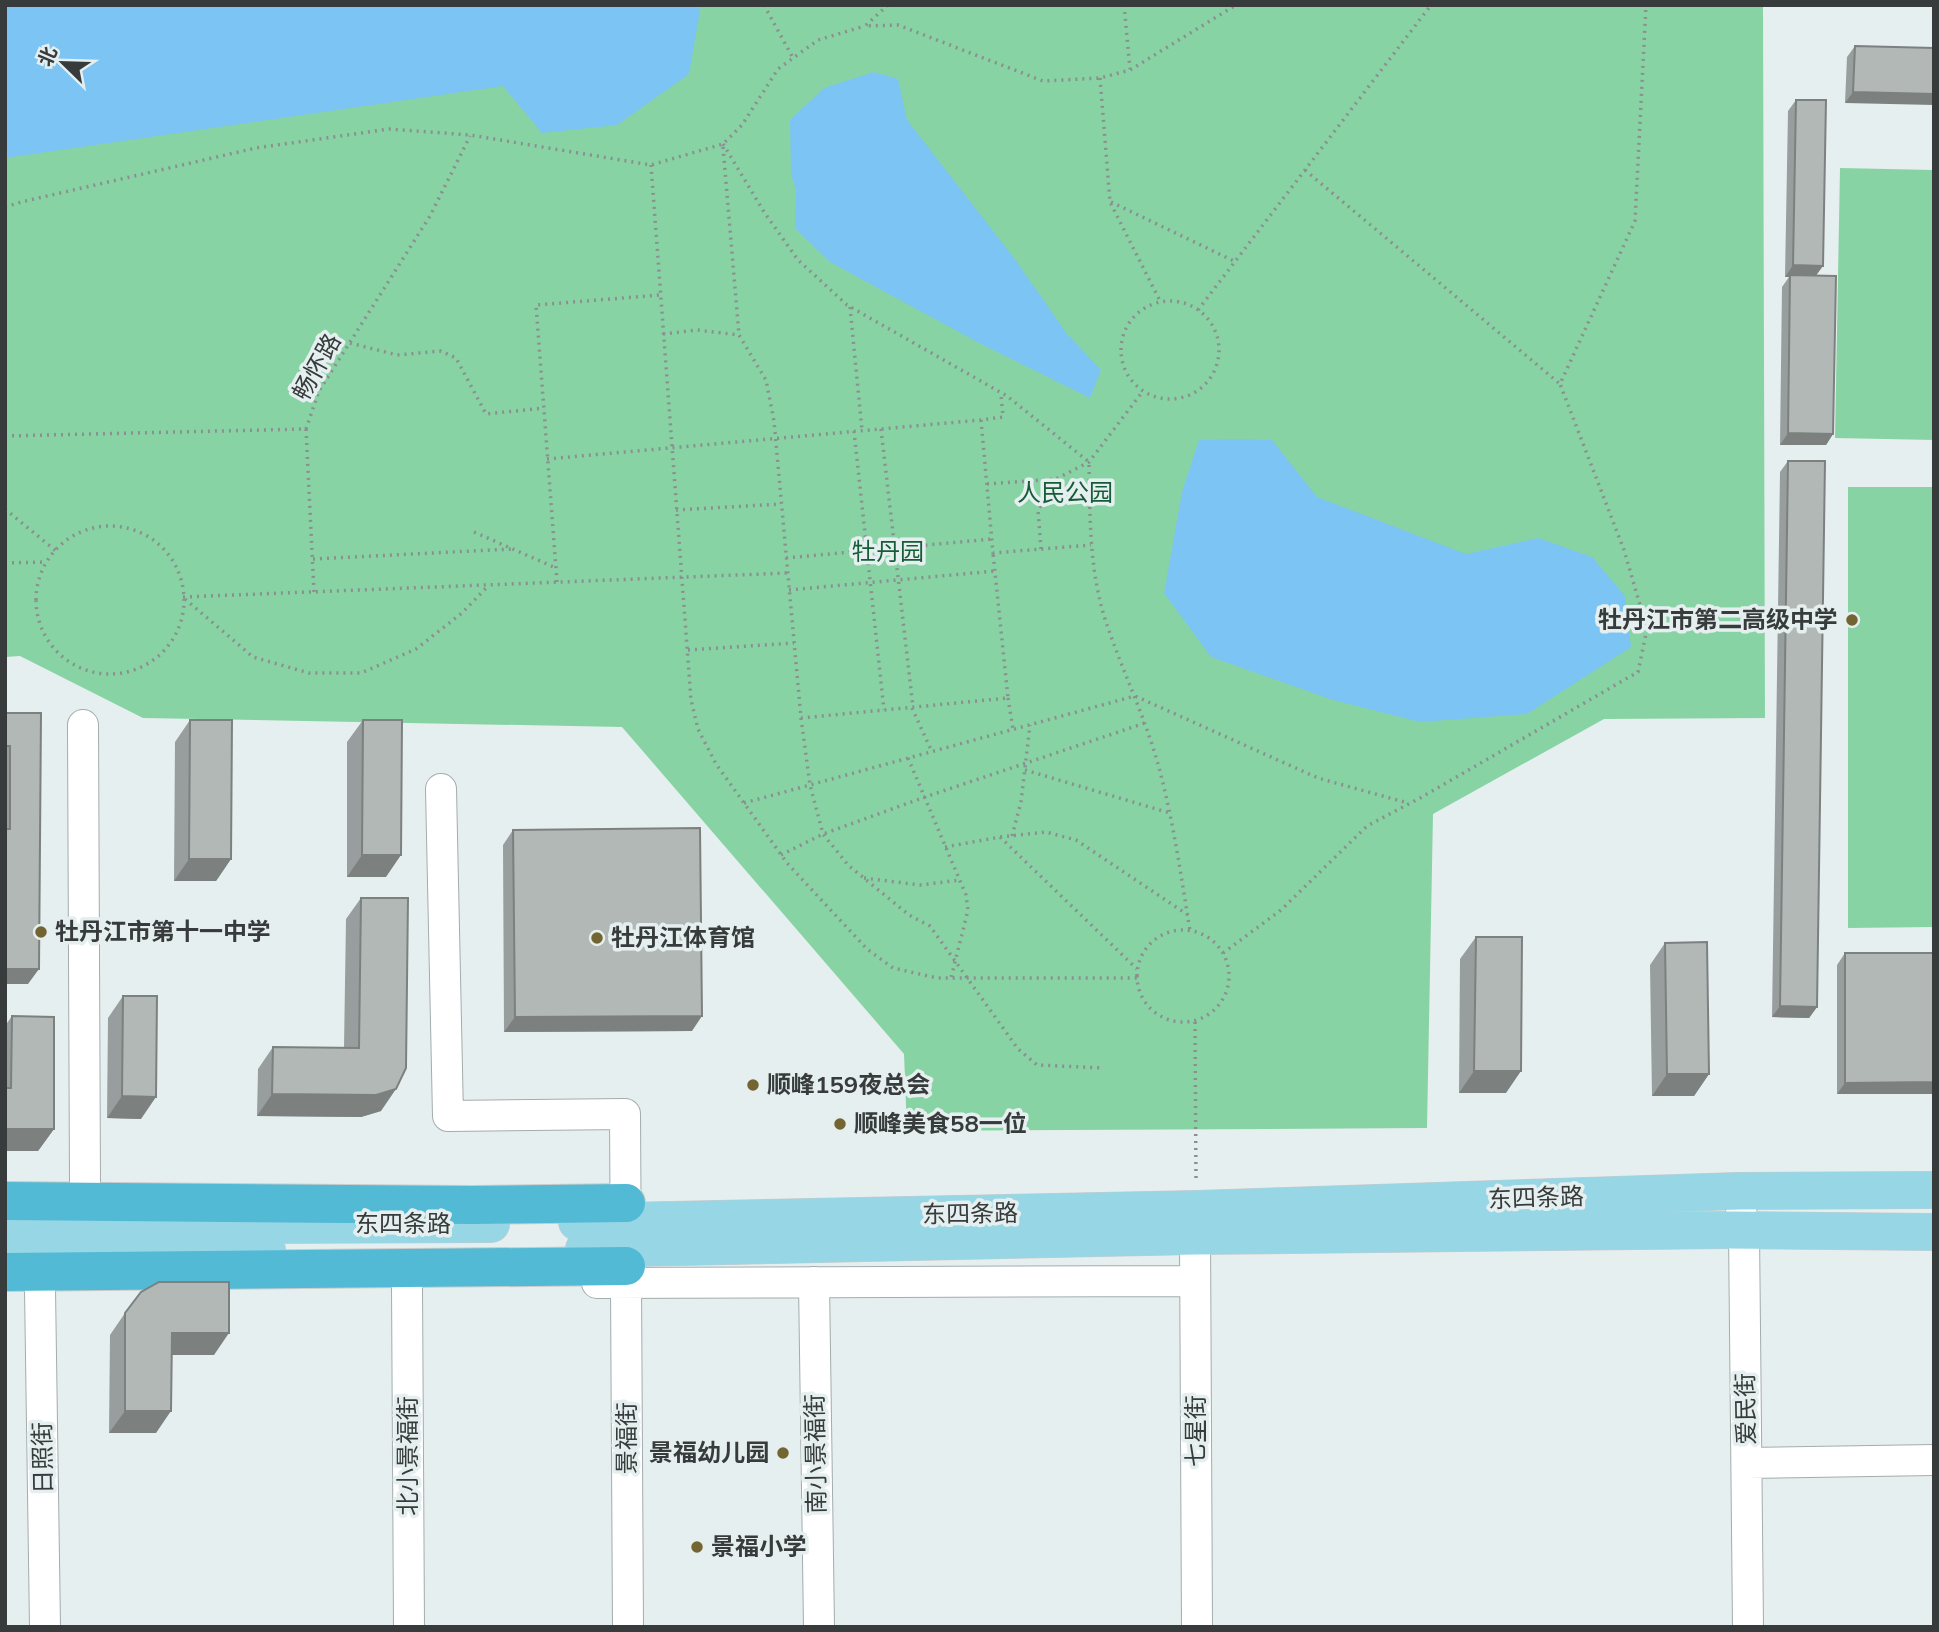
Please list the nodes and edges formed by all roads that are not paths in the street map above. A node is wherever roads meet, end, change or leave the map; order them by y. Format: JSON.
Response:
{"nodes":[{"id":1,"x":83,"y":725,"type":"dead end"},
{"id":2,"x":441,"y":789,"type":"dead end"},
{"id":3,"x":5,"y":1184,"type":"edge"},
{"id":4,"x":85,"y":1184,"type":"junction"},
{"id":5,"x":1934,"y":1190,"type":"edge"},
{"id":6,"x":1738,"y":1191,"type":"junction"},
{"id":7,"x":5,"y":1200,"type":"edge"},
{"id":8,"x":1196,"y":1222,"type":"junction"},
{"id":9,"x":5,"y":1226,"type":"edge"},
{"id":10,"x":1744,"y":1231,"type":"junction"},
{"id":11,"x":1934,"y":1233,"type":"edge"},
{"id":12,"x":626,"y":1235,"type":"junction"},
{"id":13,"x":473,"y":1236,"type":"junction"},
{"id":14,"x":5,"y":1252,"type":"edge"},
{"id":15,"x":5,"y":1272,"type":"edge"},
{"id":16,"x":1195,"y":1281,"type":"junction"},
{"id":17,"x":814,"y":1282,"type":"junction"},
{"id":18,"x":407,"y":1285,"type":"junction"},
{"id":19,"x":40,"y":1289,"type":"junction"},
{"id":20,"x":5,"y":1290,"type":"edge"},
{"id":21,"x":1934,"y":1461,"type":"edge"},
{"id":22,"x":1746,"y":1463,"type":"junction"},
{"id":23,"x":45,"y":1627,"type":"edge"},
{"id":24,"x":410,"y":1627,"type":"edge"},
{"id":25,"x":628,"y":1627,"type":"edge"},
{"id":26,"x":819,"y":1627,"type":"edge"},
{"id":27,"x":1197,"y":1627,"type":"edge"},
{"id":28,"x":1748,"y":1627,"type":"edge"}],
"edges":[{"from":1,"to":4,"type":"street"},
{"from":2,"to":12,"type":"street","name":"景福街"},
{"from":3,"to":4,"type":"street"},
{"from":4,"to":12,"type":"street"},
{"from":5,"to":6,"type":"main road","name":"东四条路"},
{"from":6,"to":8,"type":"main road","name":"东四条路"},
{"from":6,"to":10,"type":"street","name":"爱民街"},
{"from":7,"to":13,"type":"highway"},
{"from":8,"to":10,"type":"main road"},
{"from":8,"to":12,"type":"main road"},
{"from":8,"to":16,"type":"street","name":"七星街"},
{"from":9,"to":13,"type":"main road","name":"东四条路"},
{"from":10,"to":11,"type":"main road"},
{"from":10,"to":22,"type":"street","name":"爱民街"},
{"from":12,"to":13,"type":"highway"},
{"from":12,"to":13,"type":"highway"},
{"from":12,"to":17,"type":"street"},
{"from":12,"to":18,"type":"street"},
{"from":12,"to":25,"type":"street","name":"景福街"},
{"from":13,"to":14,"type":"main road"},
{"from":13,"to":15,"type":"highway"},
{"from":16,"to":17,"type":"street"},
{"from":16,"to":27,"type":"street","name":"七星街"},
{"from":17,"to":26,"type":"street","name":"南小景福街"},
{"from":18,"to":19,"type":"street"},
{"from":18,"to":24,"type":"street","name":"北小景福街"},
{"from":19,"to":20,"type":"street"},
{"from":19,"to":23,"type":"street","name":"日照街"},
{"from":21,"to":22,"type":"street"},
{"from":22,"to":28,"type":"street","name":"爱民街"}]}
